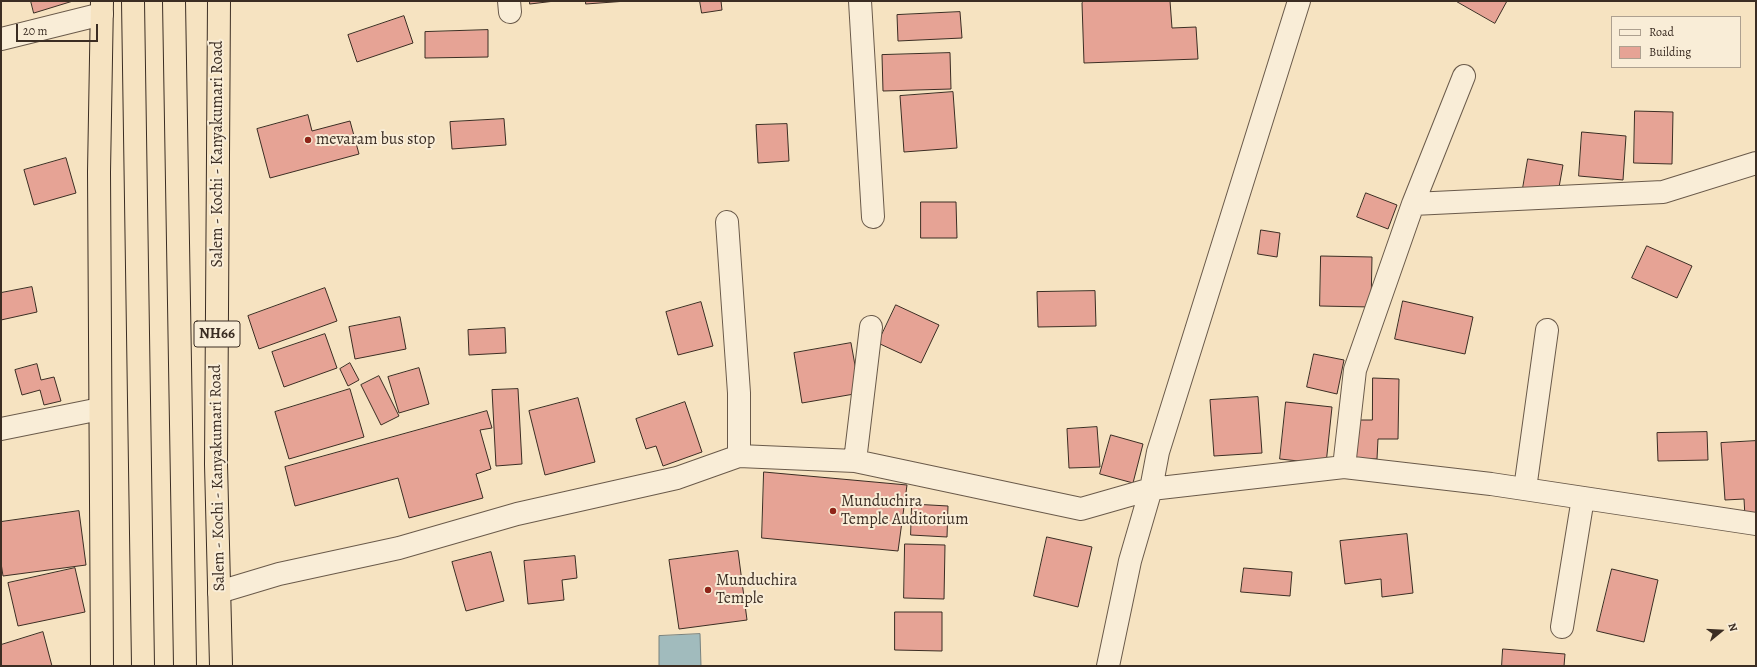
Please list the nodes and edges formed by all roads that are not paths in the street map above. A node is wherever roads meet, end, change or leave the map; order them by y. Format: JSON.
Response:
{"nodes":[{"id":1,"x":133,"y":1,"type":"edge"},
{"id":2,"x":174,"y":1,"type":"edge"},
{"id":3,"x":219,"y":1,"type":"edge"},
{"id":4,"x":860,"y":1,"type":"edge"},
{"id":5,"x":1299,"y":1,"type":"edge"},
{"id":6,"x":102,"y":7,"type":"edge"},
{"id":7,"x":1,"y":39,"type":"edge"},
{"id":8,"x":1464,"y":76,"type":"dead end"},
{"id":9,"x":1756,"y":164,"type":"edge"},
{"id":10,"x":1413,"y":204,"type":"junction"},
{"id":11,"x":873,"y":217,"type":"dead end"},
{"id":12,"x":727,"y":222,"type":"dead end"},
{"id":13,"x":871,"y":328,"type":"dead end"},
{"id":14,"x":1547,"y":330,"type":"dead end"},
{"id":15,"x":100,"y":409,"type":"junction"},
{"id":16,"x":1,"y":429,"type":"edge"},
{"id":17,"x":739,"y":456,"type":"junction"},
{"id":18,"x":855,"y":461,"type":"junction"},
{"id":19,"x":1344,"y":467,"type":"junction"},
{"id":20,"x":1151,"y":489,"type":"junction"},
{"id":21,"x":1525,"y":489,"type":"junction"},
{"id":22,"x":1582,"y":498,"type":"junction"},
{"id":23,"x":1756,"y":524,"type":"edge"},
{"id":24,"x":219,"y":592,"type":"junction"},
{"id":25,"x":1562,"y":627,"type":"dead end"},
{"id":26,"x":102,"y":666,"type":"edge"},
{"id":27,"x":143,"y":666,"type":"edge"},
{"id":28,"x":185,"y":666,"type":"edge"},
{"id":29,"x":221,"y":666,"type":"edge"},
{"id":30,"x":1108,"y":666,"type":"edge"}],
"edges":[{"from":1,"to":27,"type":"highway"},
{"from":2,"to":28,"type":"highway"},
{"from":3,"to":24,"type":"highway","name":"Salem - Kochi - Kanyakumari Road","number":"NH66"},
{"from":4,"to":11,"type":"street"},
{"from":5,"to":20,"type":"street"},
{"from":6,"to":7,"type":"street"},
{"from":6,"to":15,"type":"highway"},
{"from":8,"to":10,"type":"street"},
{"from":9,"to":10,"type":"street"},
{"from":10,"to":19,"type":"street"},
{"from":12,"to":17,"type":"street"},
{"from":13,"to":18,"type":"street"},
{"from":14,"to":21,"type":"street"},
{"from":15,"to":16,"type":"street"},
{"from":15,"to":26,"type":"highway"},
{"from":17,"to":18,"type":"street"},
{"from":17,"to":24,"type":"street"},
{"from":18,"to":20,"type":"street"},
{"from":19,"to":20,"type":"street"},
{"from":19,"to":21,"type":"street"},
{"from":20,"to":30,"type":"street"},
{"from":21,"to":22,"type":"street"},
{"from":22,"to":23,"type":"street"},
{"from":22,"to":25,"type":"street"},
{"from":24,"to":29,"type":"highway","name":"Salem - Kochi - Kanyakumari Road","number":"NH66"}]}
